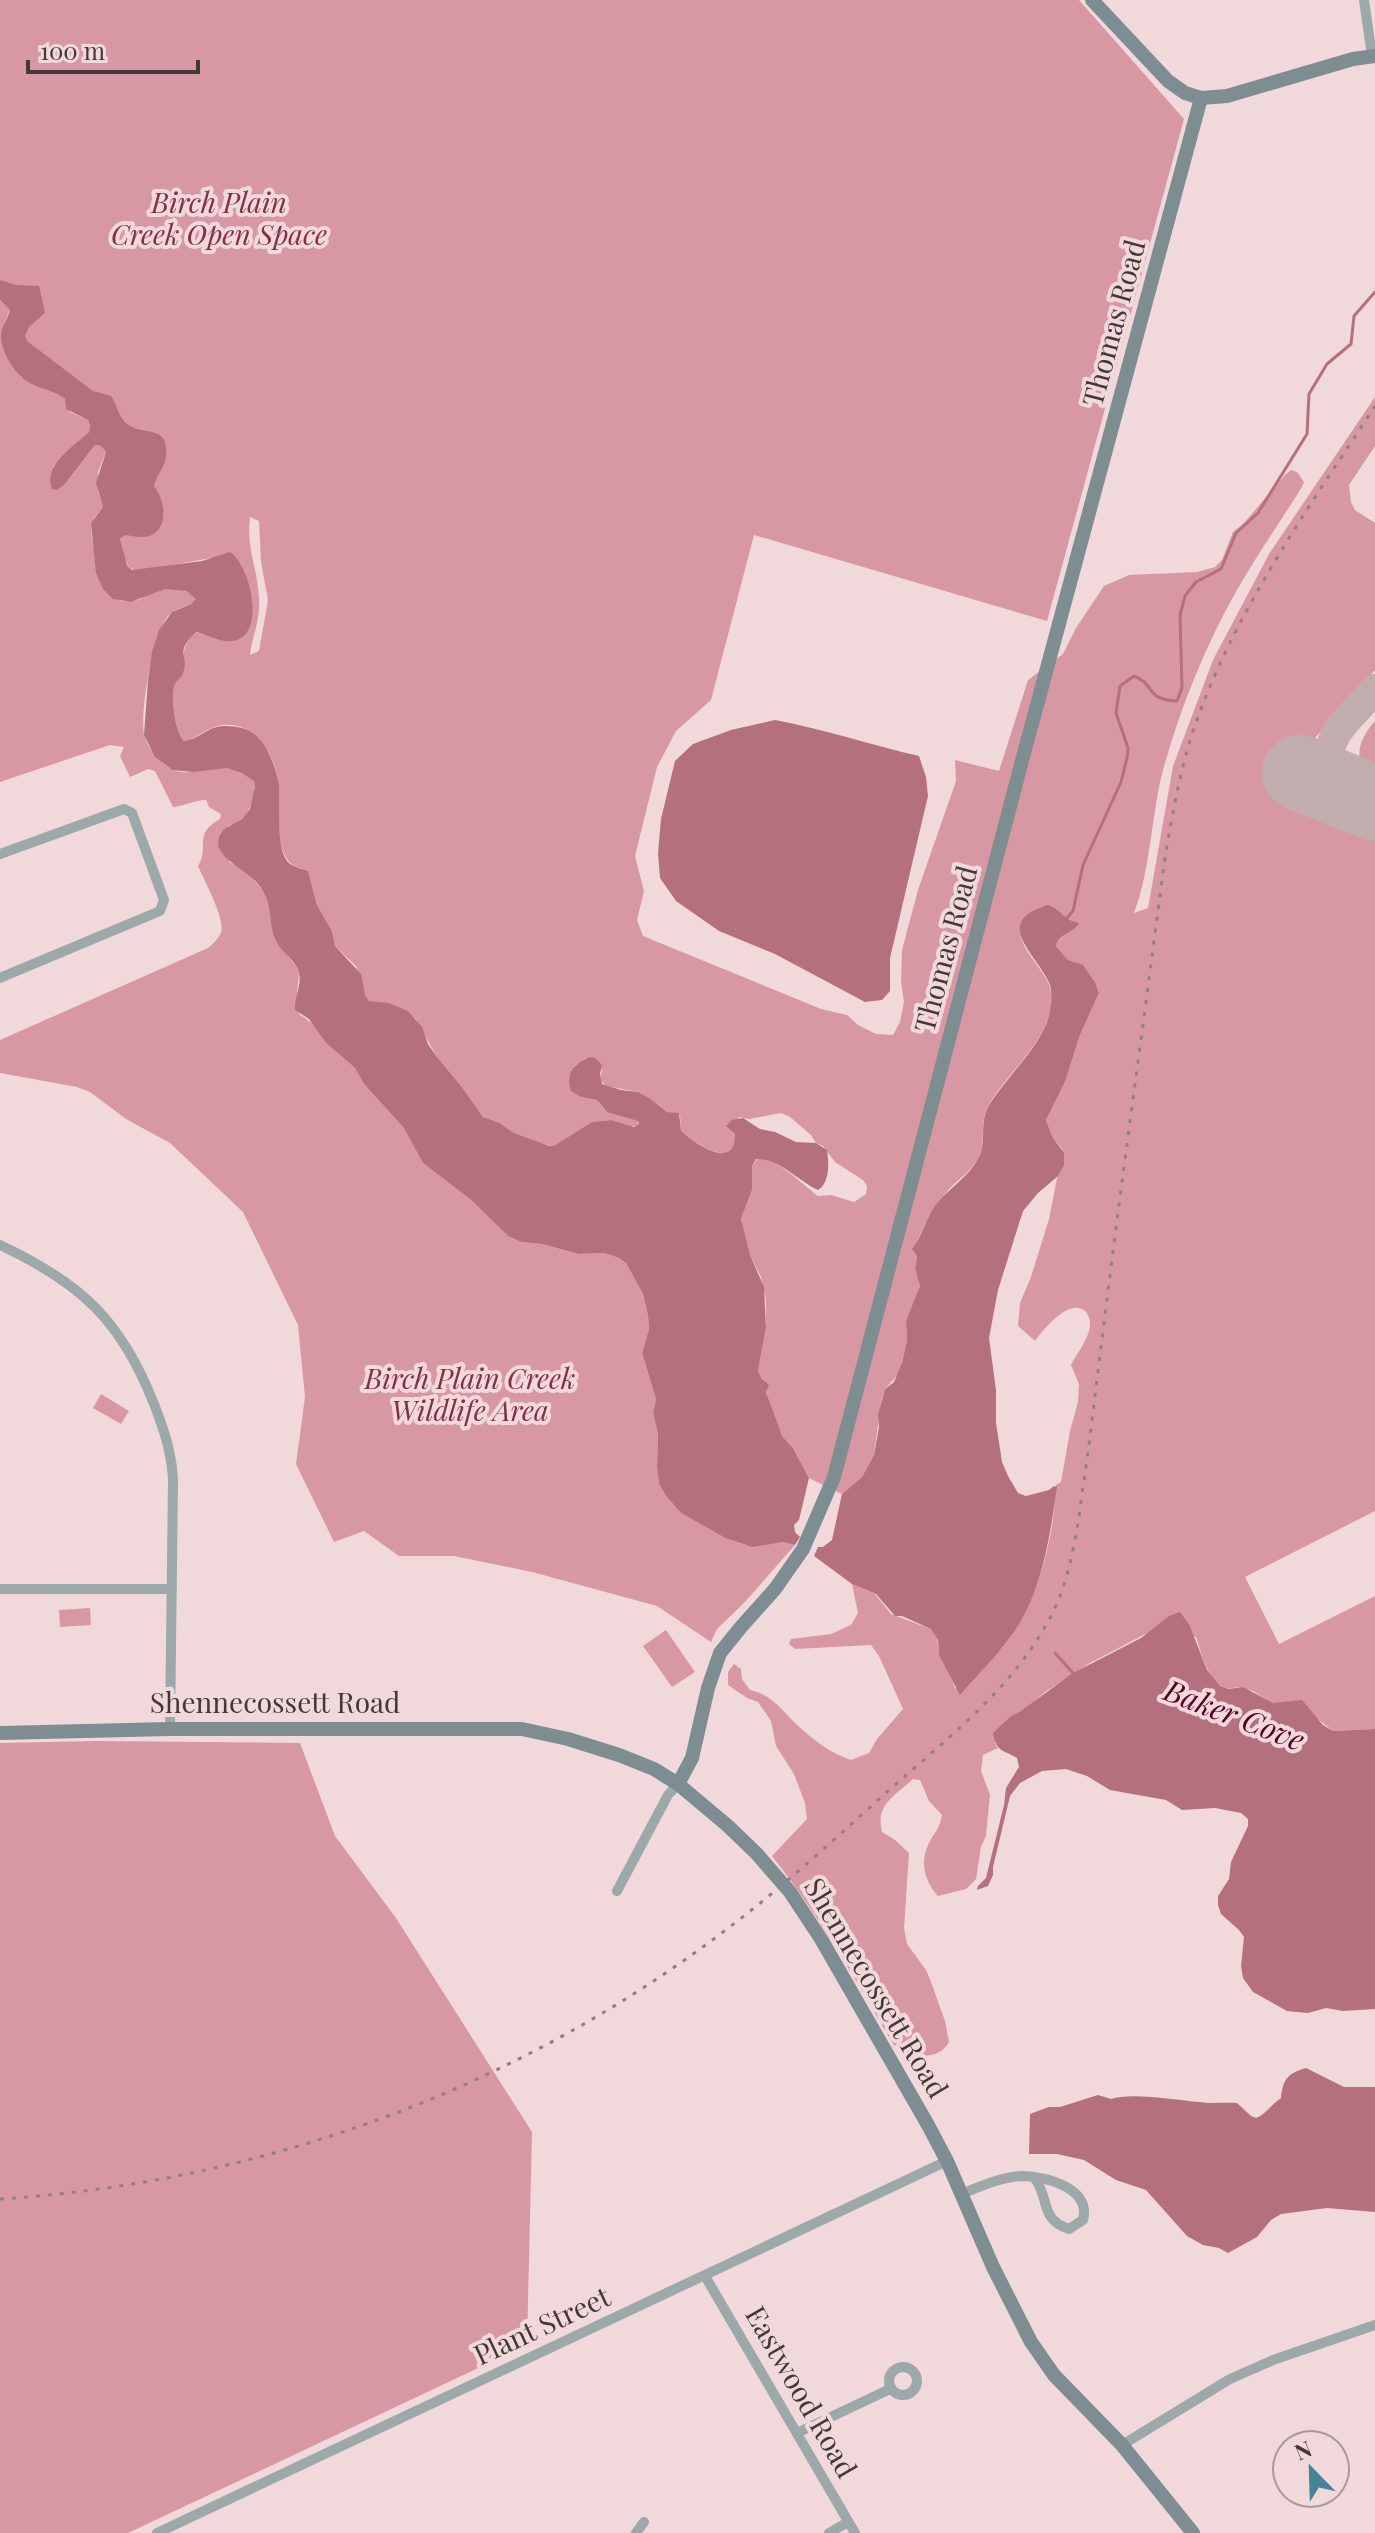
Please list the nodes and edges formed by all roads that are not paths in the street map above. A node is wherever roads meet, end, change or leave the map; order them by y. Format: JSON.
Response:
{"nodes":[{"id":1,"x":1092,"y":0,"type":"edge"},
{"id":2,"x":1364,"y":0,"type":"edge"},
{"id":3,"x":1373,"y":56,"type":"edge"},
{"id":4,"x":1201,"y":98,"type":"junction"},
{"id":5,"x":0,"y":854,"type":"edge"},
{"id":6,"x":0,"y":978,"type":"edge"},
{"id":7,"x":0,"y":1245,"type":"edge"},
{"id":8,"x":0,"y":1589,"type":"edge"},
{"id":9,"x":172,"y":1589,"type":"junction"},
{"id":10,"x":170,"y":1729,"type":"junction"},
{"id":11,"x":0,"y":1733,"type":"edge"},
{"id":12,"x":678,"y":1784,"type":"junction"},
{"id":13,"x":617,"y":1891,"type":"dead end"},
{"id":14,"x":947,"y":2161,"type":"junction"},
{"id":15,"x":1035,"y":2179,"type":"junction"},
{"id":16,"x":961,"y":2194,"type":"junction"},
{"id":17,"x":705,"y":2276,"type":"junction"},
{"id":18,"x":1375,"y":2325,"type":"edge"},
{"id":19,"x":890,"y":2389,"type":"dead end"},
{"id":20,"x":797,"y":2433,"type":"junction"},
{"id":21,"x":1122,"y":2445,"type":"junction"},
{"id":22,"x":644,"y":2522,"type":"dead end"},
{"id":23,"x":848,"y":2522,"type":"junction"},
{"id":24,"x":157,"y":2533,"type":"edge"},
{"id":25,"x":636,"y":2533,"type":"edge"},
{"id":26,"x":829,"y":2533,"type":"edge"},
{"id":27,"x":855,"y":2533,"type":"edge"},
{"id":28,"x":1193,"y":2533,"type":"edge"}],
"edges":[{"from":1,"to":4,"type":"main road"},
{"from":2,"to":3,"type":"street"},
{"from":3,"to":4,"type":"main road"},
{"from":4,"to":12,"type":"main road","name":"Thomas Road"},
{"from":5,"to":6,"type":"street"},
{"from":7,"to":9,"type":"street"},
{"from":8,"to":9,"type":"street"},
{"from":9,"to":10,"type":"street"},
{"from":10,"to":11,"type":"main road","name":"Shennecossett Road"},
{"from":10,"to":12,"type":"main road","name":"Shennecossett Road"},
{"from":12,"to":13,"type":"street"},
{"from":12,"to":14,"type":"main road","name":"Shennecossett Road"},
{"from":14,"to":16,"type":"main road","name":"Shennecossett Road"},
{"from":14,"to":17,"type":"street","name":"Plant Street"},
{"from":15,"to":15,"type":"street"},
{"from":15,"to":16,"type":"street"},
{"from":16,"to":21,"type":"main road","name":"Shennecossett Road"},
{"from":17,"to":20,"type":"street","name":"Eastwood Road"},
{"from":17,"to":24,"type":"street","name":"Plant Street"},
{"from":18,"to":21,"type":"street"},
{"from":19,"to":20,"type":"street"},
{"from":20,"to":23,"type":"street","name":"Eastwood Road"},
{"from":21,"to":28,"type":"main road","name":"Shennecossett Road"},
{"from":22,"to":25,"type":"street"},
{"from":23,"to":26,"type":"street"},
{"from":23,"to":27,"type":"street","name":"Eastwood Road"}]}
